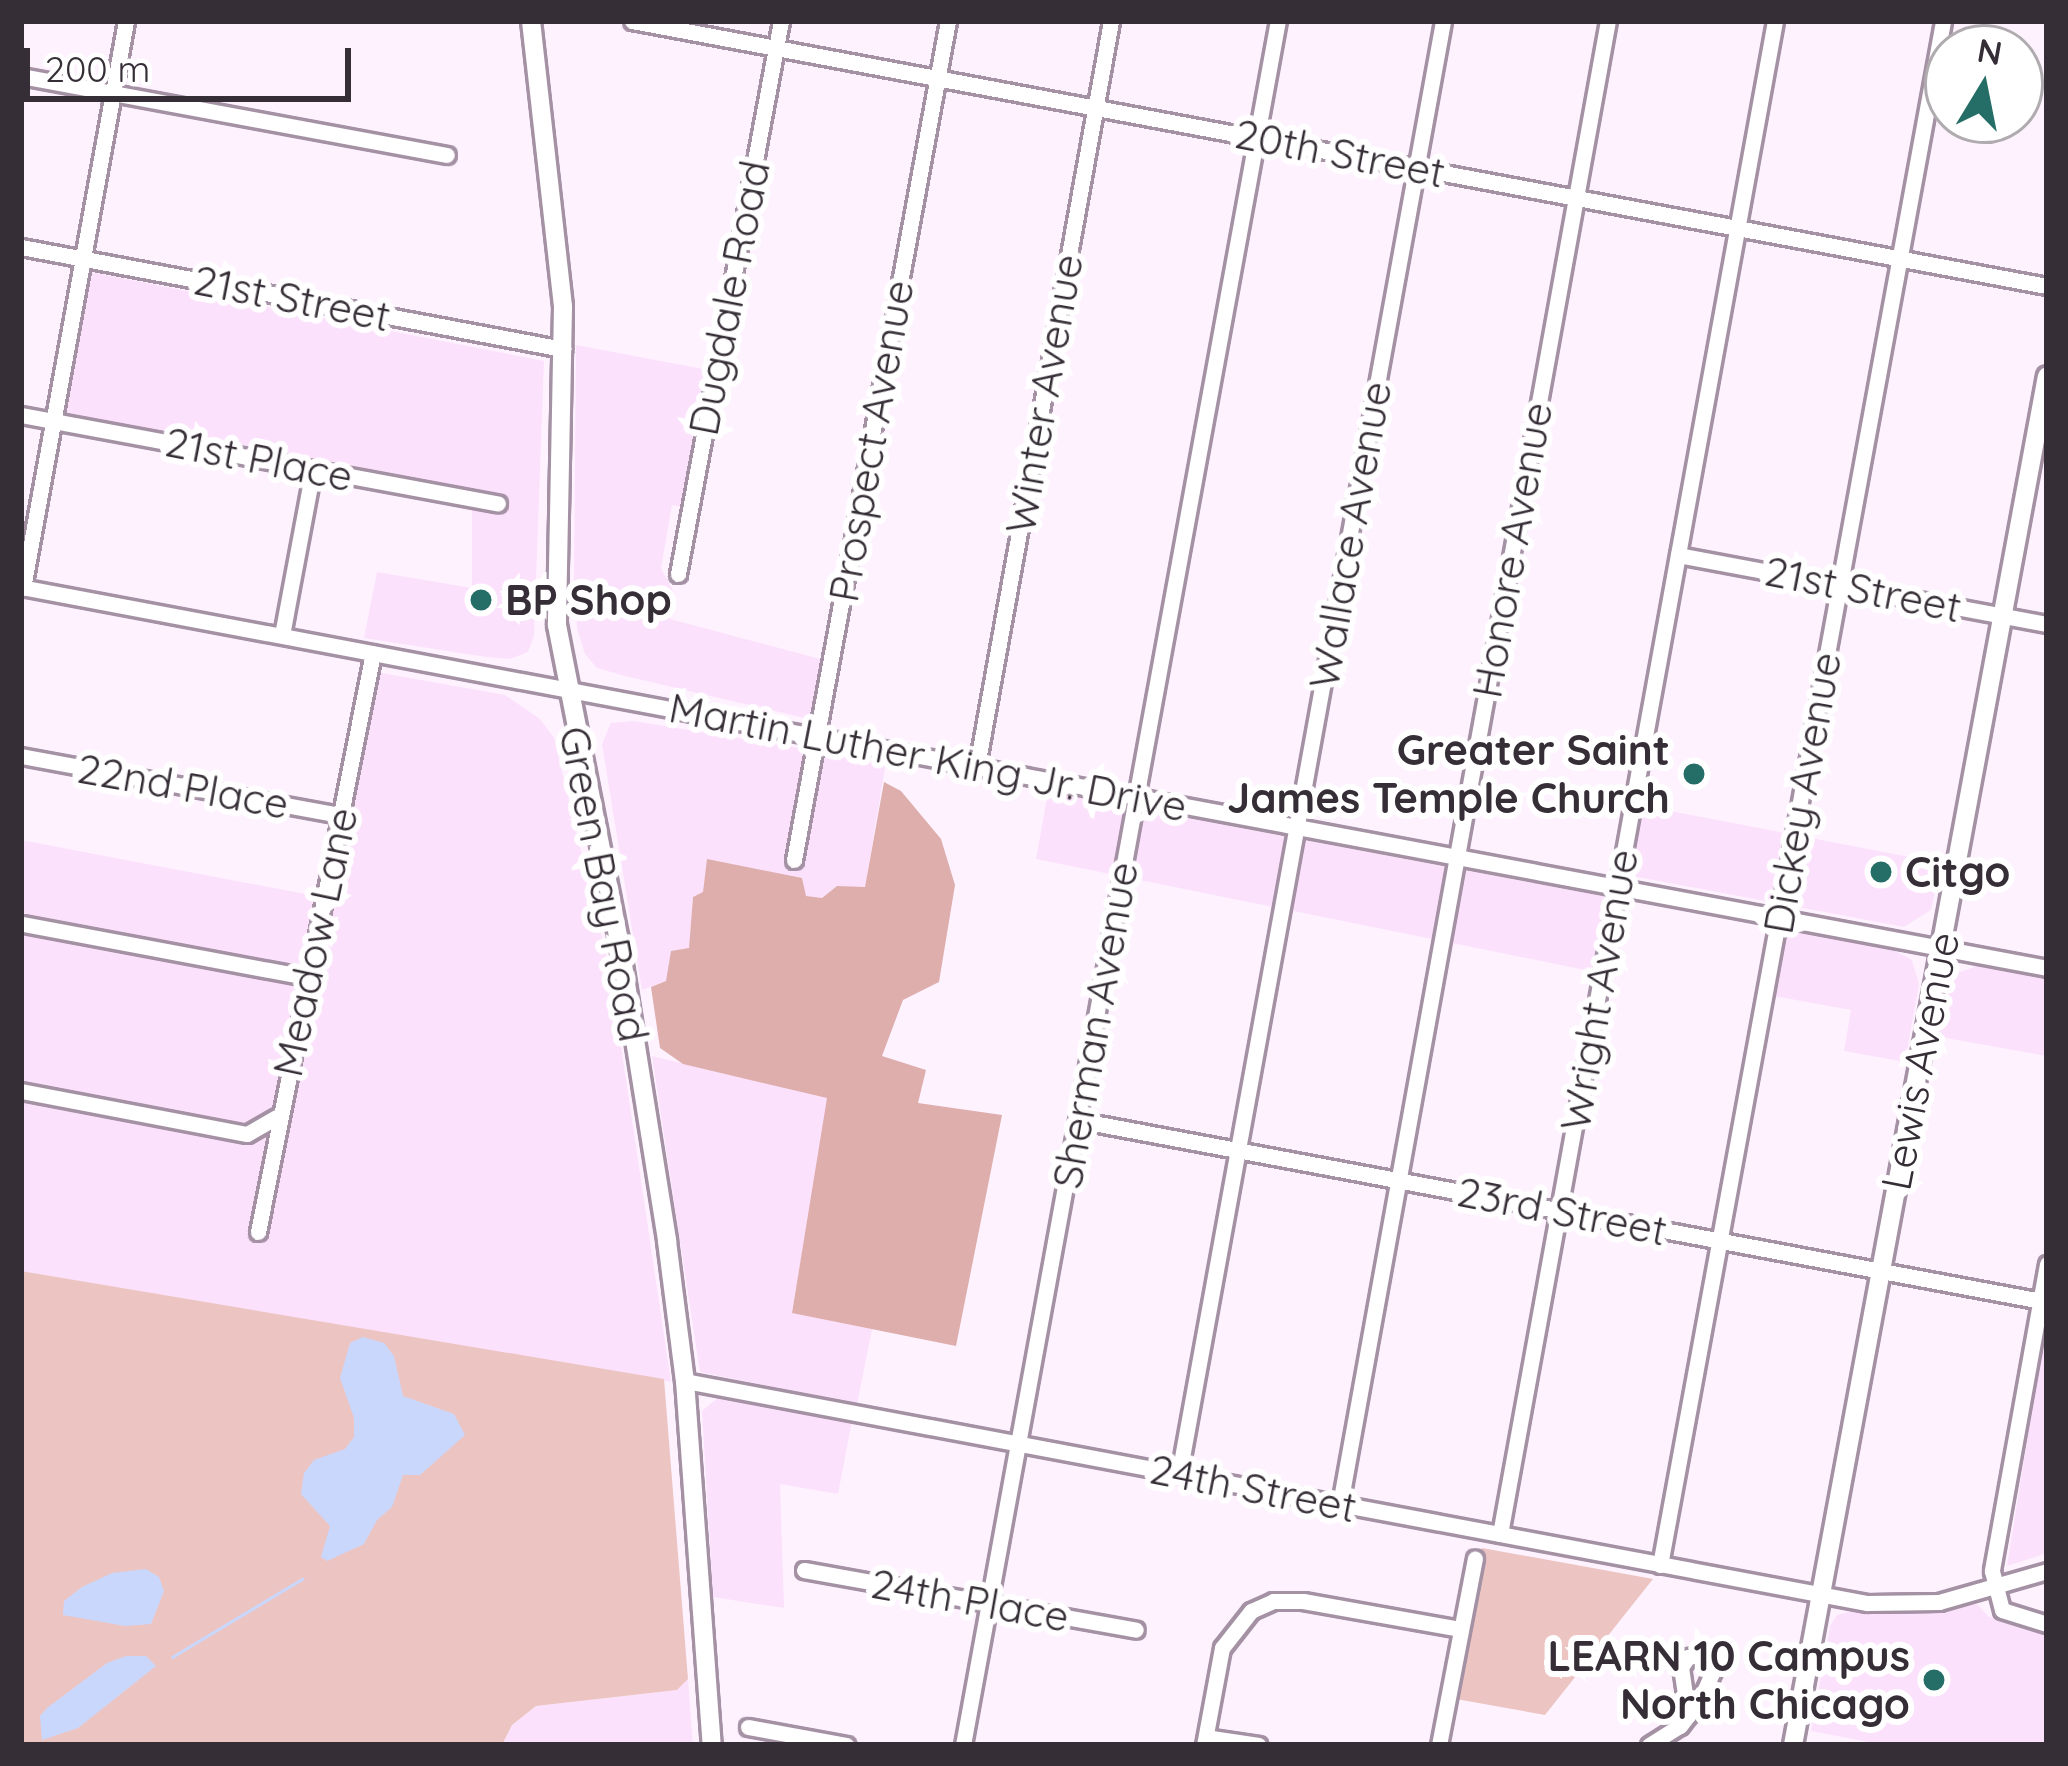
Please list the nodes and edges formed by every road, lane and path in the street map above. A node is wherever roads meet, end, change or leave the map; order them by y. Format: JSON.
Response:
{"nodes":[{"id":1,"x":126,"y":21,"type":"edge"},
{"id":2,"x":531,"y":21,"type":"edge"},
{"id":3,"x":632,"y":21,"type":"edge"},
{"id":4,"x":781,"y":21,"type":"edge"},
{"id":5,"x":948,"y":21,"type":"edge"},
{"id":6,"x":1111,"y":21,"type":"edge"},
{"id":7,"x":1278,"y":21,"type":"edge"},
{"id":8,"x":1443,"y":21,"type":"edge"},
{"id":9,"x":1608,"y":21,"type":"edge"},
{"id":10,"x":1775,"y":21,"type":"edge"},
{"id":11,"x":1943,"y":21,"type":"edge"},
{"id":12,"x":776,"y":48,"type":"junction"},
{"id":13,"x":21,"y":76,"type":"edge"},
{"id":14,"x":938,"y":78,"type":"junction"},
{"id":15,"x":113,"y":93,"type":"junction"},
{"id":16,"x":1096,"y":108,"type":"junction"},
{"id":17,"x":1257,"y":138,"type":"junction"},
{"id":18,"x":447,"y":155,"type":"dead end"},
{"id":19,"x":1417,"y":168,"type":"junction"},
{"id":20,"x":1576,"y":197,"type":"junction"},
{"id":21,"x":1737,"y":228,"type":"junction"},
{"id":22,"x":21,"y":247,"type":"edge"},
{"id":23,"x":83,"y":258,"type":"junction"},
{"id":24,"x":1900,"y":258,"type":"junction"},
{"id":25,"x":2047,"y":286,"type":"edge"},
{"id":26,"x":563,"y":349,"type":"junction"},
{"id":27,"x":2047,"y":376,"type":"edge"},
{"id":28,"x":21,"y":415,"type":"edge"},
{"id":29,"x":53,"y":420,"type":"junction"},
{"id":30,"x":313,"y":469,"type":"junction"},
{"id":31,"x":498,"y":503,"type":"dead end"},
{"id":32,"x":1678,"y":554,"type":"junction"},
{"id":33,"x":678,"y":574,"type":"dead end"},
{"id":34,"x":1840,"y":585,"type":"junction"},
{"id":35,"x":22,"y":587,"type":"edge"},
{"id":36,"x":2003,"y":615,"type":"junction"},
{"id":37,"x":2047,"y":623,"type":"edge"},
{"id":38,"x":282,"y":635,"type":"junction"},
{"id":39,"x":373,"y":652,"type":"junction"},
{"id":40,"x":568,"y":689,"type":"junction"},
{"id":41,"x":817,"y":736,"type":"junction"},
{"id":42,"x":21,"y":756,"type":"edge"},
{"id":43,"x":977,"y":766,"type":"junction"},
{"id":44,"x":1136,"y":796,"type":"junction"},
{"id":45,"x":344,"y":816,"type":"junction"},
{"id":46,"x":1297,"y":826,"type":"junction"},
{"id":47,"x":1457,"y":857,"type":"junction"},
{"id":48,"x":794,"y":860,"type":"dead end"},
{"id":49,"x":1618,"y":887,"type":"junction"},
{"id":50,"x":1780,"y":917,"type":"junction"},
{"id":51,"x":23,"y":924,"type":"edge"},
{"id":52,"x":1941,"y":948,"type":"junction"},
{"id":53,"x":2047,"y":968,"type":"edge"},
{"id":54,"x":311,"y":978,"type":"junction"},
{"id":55,"x":21,"y":1090,"type":"edge"},
{"id":56,"x":277,"y":1117,"type":"junction"},
{"id":57,"x":1077,"y":1120,"type":"junction"},
{"id":58,"x":1238,"y":1150,"type":"junction"},
{"id":59,"x":1398,"y":1180,"type":"junction"},
{"id":60,"x":1559,"y":1211,"type":"junction"},
{"id":61,"x":257,"y":1232,"type":"dead end"},
{"id":62,"x":1721,"y":1241,"type":"junction"},
{"id":63,"x":2047,"y":1264,"type":"edge"},
{"id":64,"x":1880,"y":1269,"type":"junction"},
{"id":65,"x":2044,"y":1302,"type":"edge"},
{"id":66,"x":685,"y":1381,"type":"junction"},
{"id":67,"x":1018,"y":1444,"type":"junction"},
{"id":68,"x":1179,"y":1474,"type":"junction"},
{"id":69,"x":1340,"y":1504,"type":"junction"},
{"id":70,"x":1500,"y":1534,"type":"junction"},
{"id":71,"x":1475,"y":1558,"type":"dead end"},
{"id":72,"x":1660,"y":1564,"type":"junction"},
{"id":73,"x":804,"y":1570,"type":"dead end"},
{"id":74,"x":2047,"y":1571,"type":"edge"},
{"id":75,"x":1993,"y":1588,"type":"junction"},
{"id":76,"x":1821,"y":1595,"type":"junction"},
{"id":77,"x":988,"y":1603,"type":"junction"},
{"id":78,"x":2047,"y":1624,"type":"edge"},
{"id":79,"x":1460,"y":1629,"type":"junction"},
{"id":80,"x":1136,"y":1630,"type":"dead end"},
{"id":81,"x":1688,"y":1714,"type":"dead end"},
{"id":82,"x":748,"y":1726,"type":"dead end"},
{"id":83,"x":1205,"y":1741,"type":"edge"},
{"id":84,"x":712,"y":1745,"type":"edge"},
{"id":85,"x":846,"y":1745,"type":"edge"},
{"id":86,"x":963,"y":1745,"type":"edge"},
{"id":87,"x":1258,"y":1745,"type":"edge"},
{"id":88,"x":1439,"y":1745,"type":"edge"},
{"id":89,"x":1649,"y":1745,"type":"edge"},
{"id":90,"x":1793,"y":1745,"type":"edge"}],
"edges":[{"from":1,"to":15,"type":"street"},
{"from":2,"to":26,"type":"main road","name":"Green Bay Road"},
{"from":3,"to":12,"type":"street","name":"20th Street"},
{"from":4,"to":12,"type":"street","name":"Dugdale Road"},
{"from":5,"to":14,"type":"street","name":"Prospect Avenue"},
{"from":6,"to":16,"type":"street","name":"Winter Avenue"},
{"from":7,"to":17,"type":"street","name":"Sherman Avenue"},
{"from":8,"to":19,"type":"street","name":"Wallace Avenue"},
{"from":9,"to":20,"type":"street","name":"Honore Avenue"},
{"from":10,"to":21,"type":"street","name":"Wright Avenue"},
{"from":11,"to":24,"type":"street","name":"Dickey Avenue"},
{"from":12,"to":14,"type":"street","name":"20th Street"},
{"from":12,"to":33,"type":"street","name":"Dugdale Road"},
{"from":13,"to":15,"type":"street"},
{"from":14,"to":16,"type":"street","name":"20th Street"},
{"from":14,"to":41,"type":"street","name":"Prospect Avenue"},
{"from":15,"to":18,"type":"street"},
{"from":15,"to":23,"type":"street"},
{"from":16,"to":17,"type":"street","name":"20th Street"},
{"from":16,"to":43,"type":"street","name":"Winter Avenue"},
{"from":17,"to":19,"type":"street","name":"20th Street"},
{"from":17,"to":44,"type":"street","name":"Sherman Avenue"},
{"from":19,"to":20,"type":"street","name":"20th Street"},
{"from":19,"to":46,"type":"street","name":"Wallace Avenue"},
{"from":20,"to":21,"type":"street","name":"20th Street"},
{"from":20,"to":47,"type":"street","name":"Honore Avenue"},
{"from":21,"to":24,"type":"street","name":"20th Street"},
{"from":21,"to":32,"type":"street","name":"Wright Avenue"},
{"from":22,"to":23,"type":"street","name":"21st Street"},
{"from":23,"to":26,"type":"street","name":"21st Street"},
{"from":23,"to":29,"type":"street"},
{"from":24,"to":25,"type":"street","name":"20th Street"},
{"from":24,"to":34,"type":"street","name":"Dickey Avenue"},
{"from":26,"to":40,"type":"main road","name":"Green Bay Road"},
{"from":27,"to":36,"type":"main road","name":"Lewis Avenue"},
{"from":28,"to":29,"type":"street","name":"21st Place"},
{"from":29,"to":30,"type":"street","name":"21st Place"},
{"from":29,"to":35,"type":"street"},
{"from":30,"to":31,"type":"street","name":"21st Place"},
{"from":30,"to":38,"type":"street"},
{"from":32,"to":34,"type":"street","name":"21st Street"},
{"from":32,"to":49,"type":"street","name":"Wright Avenue"},
{"from":34,"to":36,"type":"street","name":"21st Street"},
{"from":34,"to":50,"type":"street","name":"Dickey Avenue"},
{"from":35,"to":38,"type":"street","name":"Martin Luther King Jr. Drive"},
{"from":36,"to":37,"type":"street","name":"21st Street"},
{"from":36,"to":52,"type":"main road","name":"Lewis Avenue"},
{"from":38,"to":39,"type":"street","name":"Martin Luther King Jr. Drive"},
{"from":39,"to":40,"type":"street","name":"Martin Luther King Jr. Drive"},
{"from":39,"to":45,"type":"street","name":"Meadow Lane"},
{"from":40,"to":41,"type":"street","name":"Martin Luther King Jr. Drive"},
{"from":40,"to":66,"type":"main road","name":"Green Bay Road"},
{"from":41,"to":43,"type":"street","name":"Martin Luther King Jr. Drive"},
{"from":41,"to":48,"type":"street","name":"Prospect Avenue"},
{"from":42,"to":45,"type":"street","name":"22nd Place"},
{"from":43,"to":44,"type":"street","name":"Martin Luther King Jr. Drive"},
{"from":44,"to":46,"type":"street","name":"Martin Luther King Jr. Drive"},
{"from":44,"to":57,"type":"street","name":"Sherman Avenue"},
{"from":45,"to":54,"type":"street","name":"Meadow Lane"},
{"from":46,"to":47,"type":"street","name":"Martin Luther King Jr. Drive"},
{"from":46,"to":58,"type":"street","name":"Wallace Avenue"},
{"from":47,"to":49,"type":"street","name":"Martin Luther King Jr. Drive"},
{"from":47,"to":59,"type":"street","name":"Honore Avenue"},
{"from":49,"to":50,"type":"street","name":"Martin Luther King Jr. Drive"},
{"from":49,"to":60,"type":"street","name":"Wright Avenue"},
{"from":50,"to":52,"type":"street","name":"Martin Luther King Jr. Drive"},
{"from":50,"to":62,"type":"street","name":"Dickey Avenue"},
{"from":51,"to":54,"type":"street"},
{"from":52,"to":53,"type":"street","name":"Martin Luther King Jr. Drive"},
{"from":52,"to":64,"type":"main road","name":"Lewis Avenue"},
{"from":54,"to":56,"type":"street","name":"Meadow Lane"},
{"from":55,"to":56,"type":"street"},
{"from":56,"to":61,"type":"street","name":"Meadow Lane"},
{"from":57,"to":58,"type":"street","name":"23rd Street"},
{"from":57,"to":67,"type":"street","name":"Sherman Avenue"},
{"from":58,"to":59,"type":"street","name":"23rd Street"},
{"from":58,"to":68,"type":"street","name":"Wallace Avenue"},
{"from":59,"to":60,"type":"street","name":"23rd Street"},
{"from":59,"to":69,"type":"street","name":"Honore Avenue"},
{"from":60,"to":62,"type":"street","name":"23rd Street"},
{"from":60,"to":70,"type":"street","name":"Wright Avenue"},
{"from":62,"to":64,"type":"street","name":"23rd Street"},
{"from":62,"to":72,"type":"street","name":"Dickey Avenue"},
{"from":63,"to":65,"type":"street"},
{"from":64,"to":65,"type":"street","name":"23rd Street"},
{"from":64,"to":76,"type":"main road","name":"Lewis Avenue"},
{"from":65,"to":75,"type":"street"},
{"from":66,"to":67,"type":"street","name":"24th Street"},
{"from":66,"to":84,"type":"main road","name":"Green Bay Road"},
{"from":67,"to":68,"type":"street","name":"24th Street"},
{"from":67,"to":77,"type":"street","name":"Sherman Avenue"},
{"from":68,"to":69,"type":"street","name":"24th Street"},
{"from":69,"to":70,"type":"street","name":"24th Street"},
{"from":70,"to":72,"type":"street","name":"24th Street"},
{"from":71,"to":79,"type":"street"},
{"from":72,"to":76,"type":"street","name":"24th Street"},
{"from":73,"to":77,"type":"street","name":"24th Place"},
{"from":74,"to":75,"type":"street","name":"24th Street"},
{"from":75,"to":76,"type":"street","name":"24th Street"},
{"from":75,"to":78,"type":"street"},
{"from":76,"to":90,"type":"main road","name":"Lewis Avenue"},
{"from":77,"to":80,"type":"street","name":"24th Place"},
{"from":77,"to":86,"type":"street","name":"Sherman Avenue"},
{"from":79,"to":83,"type":"street"},
{"from":79,"to":88,"type":"street"},
{"from":81,"to":89,"type":"street"},
{"from":82,"to":85,"type":"street"},
{"from":83,"to":87,"type":"street"}]}
